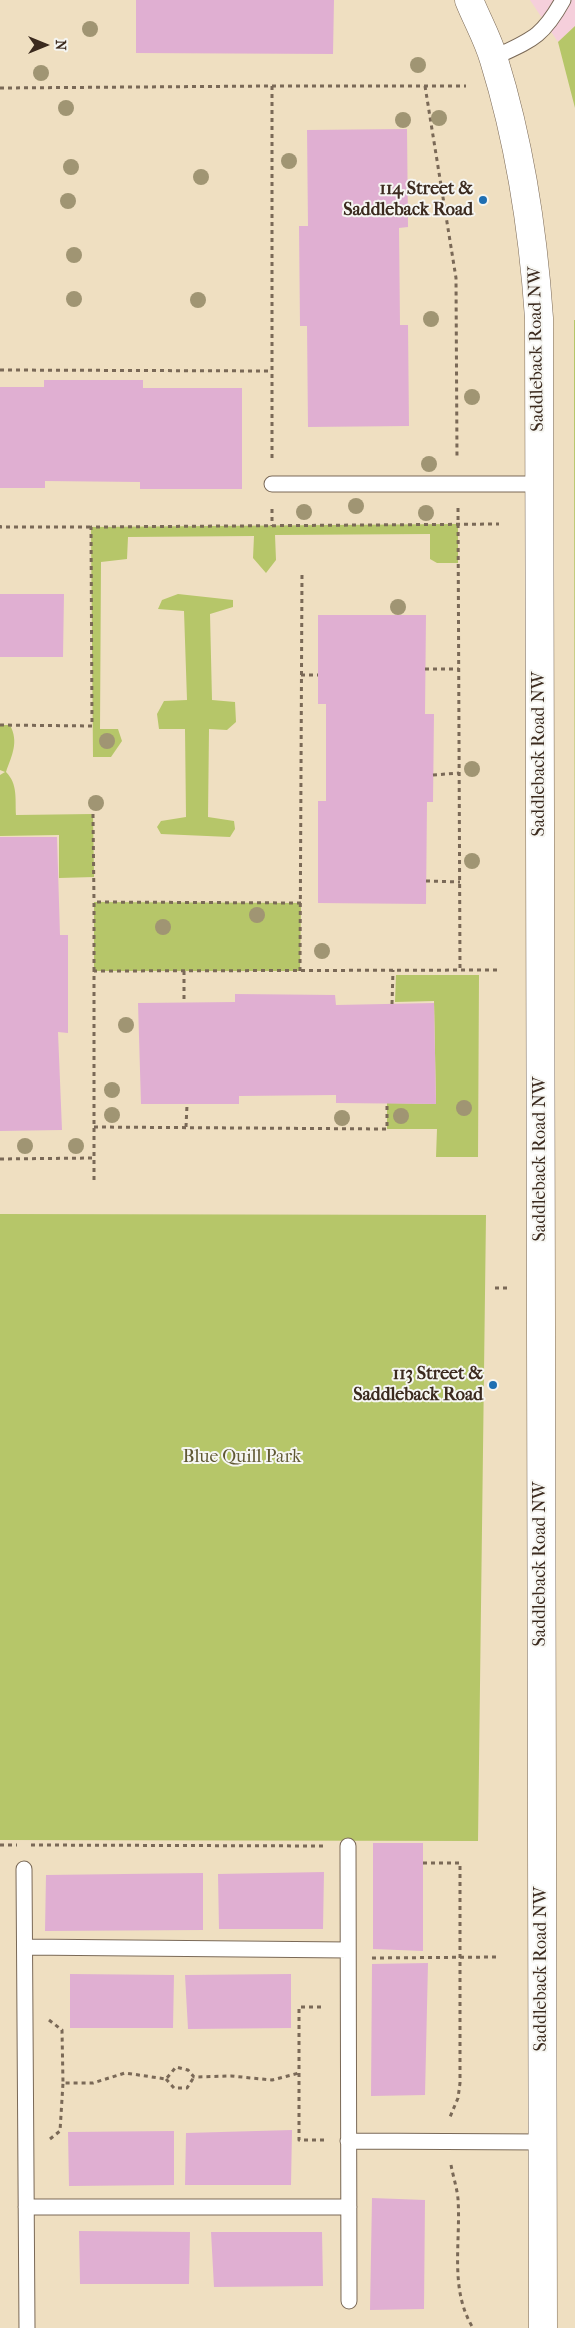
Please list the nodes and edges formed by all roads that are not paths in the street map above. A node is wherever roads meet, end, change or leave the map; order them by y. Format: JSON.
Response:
{"nodes":[{"id":1,"x":469,"y":0,"type":"edge"},
{"id":2,"x":563,"y":0,"type":"edge"},
{"id":3,"x":494,"y":58,"type":"junction"},
{"id":4,"x":272,"y":484,"type":"road end"},
{"id":5,"x":540,"y":484,"type":"junction"},
{"id":6,"x":348,"y":1846,"type":"road end"},
{"id":7,"x":24,"y":1869,"type":"dead end"},
{"id":8,"x":24,"y":1947,"type":"junction"},
{"id":9,"x":348,"y":1954,"type":"junction"},
{"id":10,"x":348,"y":2141,"type":"junction"},
{"id":11,"x":543,"y":2142,"type":"junction"},
{"id":12,"x":26,"y":2207,"type":"junction"},
{"id":13,"x":349,"y":2207,"type":"junction"},
{"id":14,"x":349,"y":2302,"type":"dead end"},
{"id":15,"x":27,"y":2328,"type":"edge"},
{"id":16,"x":543,"y":2328,"type":"edge"}],
"edges":[{"from":1,"to":3,"type":"street","name":"Saddleback Road NW"},
{"from":2,"to":3,"type":"lane"},
{"from":3,"to":5,"type":"street","name":"Saddleback Road NW"},
{"from":4,"to":5,"type":"lane"},
{"from":5,"to":11,"type":"street","name":"Saddleback Road NW"},
{"from":6,"to":9,"type":"lane"},
{"from":7,"to":8,"type":"lane"},
{"from":8,"to":9,"type":"lane"},
{"from":8,"to":12,"type":"lane"},
{"from":9,"to":10,"type":"lane"},
{"from":10,"to":11,"type":"lane"},
{"from":10,"to":13,"type":"lane"},
{"from":11,"to":16,"type":"street","name":"Saddleback Road NW"},
{"from":12,"to":13,"type":"lane"},
{"from":12,"to":15,"type":"lane"},
{"from":13,"to":14,"type":"lane"}]}
